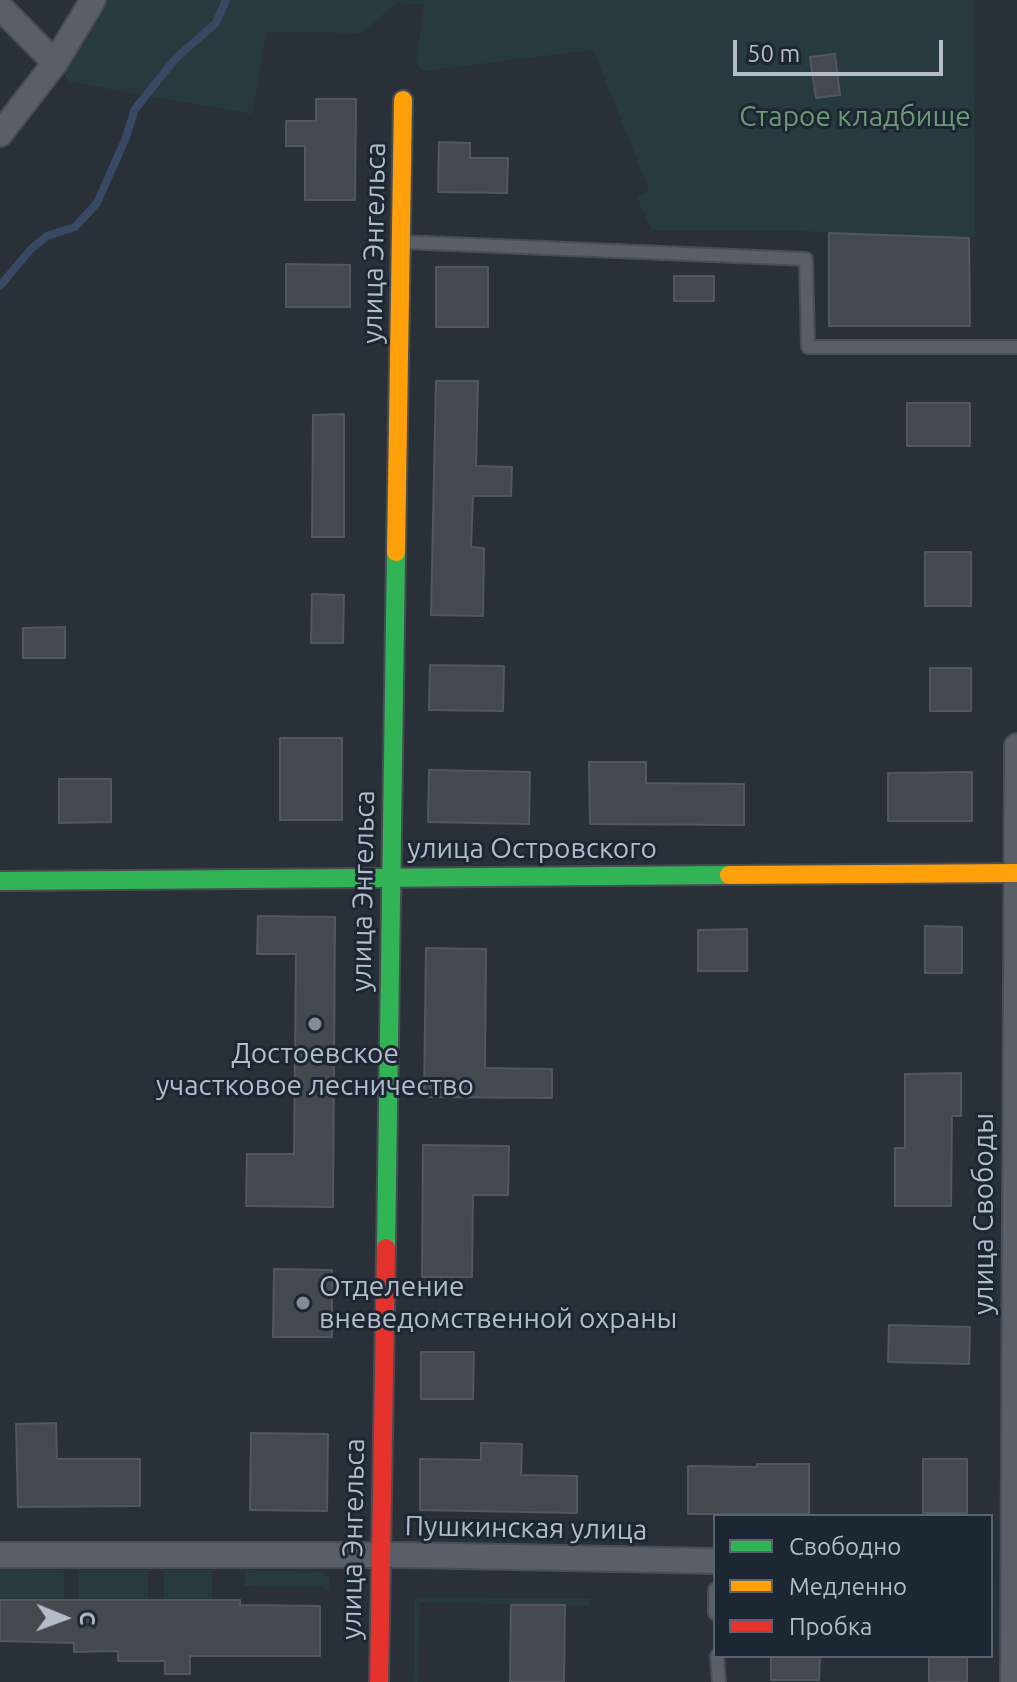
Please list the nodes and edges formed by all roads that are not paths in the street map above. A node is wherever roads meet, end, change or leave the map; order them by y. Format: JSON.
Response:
{"nodes":[{"id":1,"x":93,"y":0,"type":"edge"},
{"id":2,"x":0,"y":7,"type":"edge"},
{"id":3,"x":55,"y":63,"type":"junction"},
{"id":4,"x":403,"y":100,"type":"dead end"},
{"id":5,"x":0,"y":134,"type":"edge"},
{"id":6,"x":402,"y":242,"type":"junction"},
{"id":7,"x":1017,"y":347,"type":"edge"},
{"id":8,"x":1017,"y":746,"type":"edge"},
{"id":9,"x":1016,"y":873,"type":"edge"},
{"id":10,"x":391,"y":878,"type":"junction"},
{"id":11,"x":0,"y":881,"type":"edge"},
{"id":12,"x":0,"y":1555,"type":"edge"},
{"id":13,"x":381,"y":1556,"type":"junction"},
{"id":14,"x":713,"y":1561,"type":"edge"},
{"id":15,"x":1007,"y":1565,"type":"edge"},
{"id":16,"x":717,"y":1658,"type":"edge"},
{"id":17,"x":379,"y":1682,"type":"edge"},
{"id":18,"x":719,"y":1682,"type":"edge"},
{"id":19,"x":1013,"y":1682,"type":"edge"}],
"edges":[{"from":1,"to":3,"type":"street"},
{"from":2,"to":3,"type":"street"},
{"from":3,"to":5,"type":"street"},
{"from":4,"to":6,"type":"street","name":"улица Энгельса"},
{"from":6,"to":7,"type":"lane"},
{"from":6,"to":10,"type":"street","name":"улица Энгельса"},
{"from":8,"to":9,"type":"street","name":"улица Свободы"},
{"from":9,"to":10,"type":"street","name":"улица Островского"},
{"from":9,"to":15,"type":"street","name":"улица Свободы"},
{"from":10,"to":11,"type":"street","name":"улица Островского"},
{"from":10,"to":13,"type":"street","name":"улица Энгельса"},
{"from":12,"to":13,"type":"street","name":"Пушкинская улица"},
{"from":13,"to":14,"type":"street","name":"Пушкинская улица"},
{"from":13,"to":17,"type":"street","name":"улица Энгельса"},
{"from":15,"to":19,"type":"street","name":"улица Свободы"},
{"from":16,"to":18,"type":"lane"}]}
